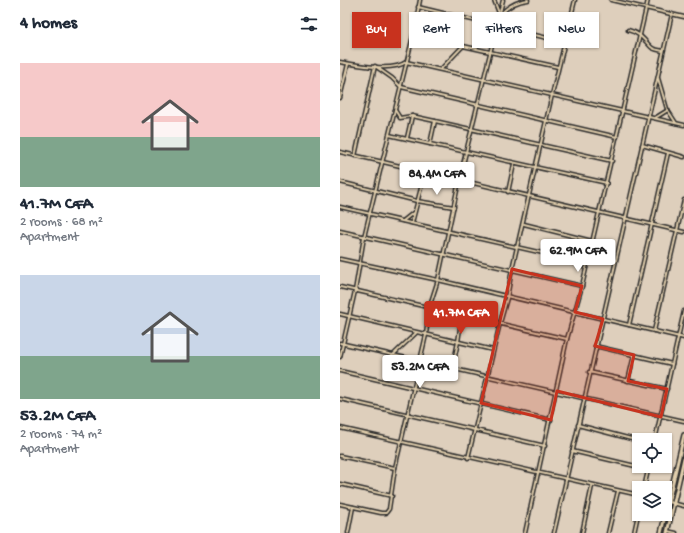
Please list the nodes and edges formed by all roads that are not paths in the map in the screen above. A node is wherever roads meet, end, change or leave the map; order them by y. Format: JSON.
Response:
{"nodes":[{"id":1,"x":420,"y":0,"type":"edge"},
{"id":2,"x":494,"y":0,"type":"edge"},
{"id":3,"x":503,"y":0,"type":"edge"},
{"id":4,"x":528,"y":0,"type":"edge"},
{"id":5,"x":576,"y":0,"type":"edge"},
{"id":6,"x":611,"y":0,"type":"edge"},
{"id":7,"x":648,"y":0,"type":"edge"},
{"id":8,"x":418,"y":7,"type":"junction"},
{"id":9,"x":647,"y":8,"type":"junction"},
{"id":10,"x":498,"y":12,"type":"edge"},
{"id":11,"x":500,"y":12,"type":"edge"},
{"id":12,"x":502,"y":12,"type":"edge"},
{"id":13,"x":573,"y":12,"type":"edge"},
{"id":14,"x":672,"y":14,"type":"junction"},
{"id":15,"x":684,"y":17,"type":"edge"},
{"id":16,"x":472,"y":20,"type":"edge"},
{"id":17,"x":628,"y":30,"type":"dead end"},
{"id":18,"x":641,"y":35,"type":"junction"},
{"id":19,"x":492,"y":48,"type":"edge"},
{"id":20,"x":563,"y":48,"type":"edge"},
{"id":21,"x":491,"y":52,"type":"junction"},
{"id":22,"x":664,"y":52,"type":"junction"},
{"id":23,"x":340,"y":62,"type":"edge"},
{"id":24,"x":406,"y":62,"type":"junction"},
{"id":25,"x":348,"y":64,"type":"junction"},
{"id":26,"x":375,"y":66,"type":"junction"},
{"id":27,"x":558,"y":67,"type":"junction"},
{"id":28,"x":441,"y":69,"type":"junction"},
{"id":29,"x":658,"y":76,"type":"junction"},
{"id":30,"x":484,"y":79,"type":"junction"},
{"id":31,"x":401,"y":87,"type":"junction"},
{"id":32,"x":552,"y":95,"type":"junction"},
{"id":33,"x":340,"y":98,"type":"edge"},
{"id":34,"x":478,"y":105,"type":"junction"},
{"id":35,"x":395,"y":109,"type":"junction"},
{"id":36,"x":623,"y":110,"type":"junction"},
{"id":37,"x":668,"y":110,"type":"junction"},
{"id":38,"x":412,"y":116,"type":"junction"},
{"id":39,"x":400,"y":118,"type":"junction"},
{"id":40,"x":648,"y":118,"type":"junction"},
{"id":41,"x":654,"y":119,"type":"junction"},
{"id":42,"x":435,"y":121,"type":"junction"},
{"id":43,"x":546,"y":121,"type":"junction"},
{"id":44,"x":392,"y":122,"type":"junction"},
{"id":45,"x":676,"y":123,"type":"junction"},
{"id":46,"x":684,"y":125,"type":"edge"},
{"id":47,"x":473,"y":129,"type":"junction"},
{"id":48,"x":389,"y":135,"type":"junction"},
{"id":49,"x":617,"y":137,"type":"junction"},
{"id":50,"x":407,"y":138,"type":"junction"},
{"id":51,"x":430,"y":144,"type":"junction"},
{"id":52,"x":642,"y":145,"type":"junction"},
{"id":53,"x":541,"y":146,"type":"junction"},
{"id":54,"x":340,"y":152,"type":"edge"},
{"id":55,"x":467,"y":152,"type":"junction"},
{"id":56,"x":668,"y":153,"type":"junction"},
{"id":57,"x":355,"y":156,"type":"junction"},
{"id":58,"x":684,"y":157,"type":"edge"},
{"id":59,"x":382,"y":162,"type":"junction"},
{"id":60,"x":612,"y":162,"type":"junction"},
{"id":61,"x":514,"y":163,"type":"junction"},
{"id":62,"x":536,"y":168,"type":"junction"},
{"id":63,"x":425,"y":172,"type":"junction"},
{"id":64,"x":459,"y":180,"type":"junction"},
{"id":65,"x":340,"y":182,"type":"edge"},
{"id":66,"x":607,"y":183,"type":"junction"},
{"id":67,"x":376,"y":190,"type":"junction"},
{"id":68,"x":508,"y":192,"type":"junction"},
{"id":69,"x":530,"y":197,"type":"junction"},
{"id":70,"x":417,"y":200,"type":"junction"},
{"id":71,"x":684,"y":200,"type":"edge"},
{"id":72,"x":340,"y":207,"type":"edge"},
{"id":73,"x":454,"y":207,"type":"junction"},
{"id":74,"x":599,"y":212,"type":"junction"},
{"id":75,"x":414,"y":213,"type":"junction"},
{"id":76,"x":371,"y":214,"type":"junction"},
{"id":77,"x":627,"y":218,"type":"junction"},
{"id":78,"x":403,"y":221,"type":"junction"},
{"id":79,"x":412,"y":223,"type":"junction"},
{"id":80,"x":523,"y":224,"type":"junction"},
{"id":81,"x":653,"y":225,"type":"junction"},
{"id":82,"x":340,"y":231,"type":"edge"},
{"id":83,"x":677,"y":231,"type":"junction"},
{"id":84,"x":450,"y":232,"type":"junction"},
{"id":85,"x":684,"y":232,"type":"edge"},
{"id":86,"x":364,"y":236,"type":"junction"},
{"id":87,"x":592,"y":241,"type":"junction"},
{"id":88,"x":518,"y":247,"type":"junction"},
{"id":89,"x":444,"y":254,"type":"junction"},
{"id":90,"x":340,"y":259,"type":"edge"},
{"id":91,"x":359,"y":263,"type":"junction"},
{"id":92,"x":587,"y":263,"type":"junction"},
{"id":93,"x":512,"y":269,"type":"junction"},
{"id":94,"x":438,"y":280,"type":"junction"},
{"id":95,"x":582,"y":286,"type":"junction"},
{"id":96,"x":340,"y":287,"type":"edge"},
{"id":97,"x":355,"y":291,"type":"junction"},
{"id":98,"x":508,"y":298,"type":"junction"},
{"id":99,"x":429,"y":308,"type":"junction"},
{"id":100,"x":684,"y":311,"type":"edge"},
{"id":101,"x":574,"y":312,"type":"junction"},
{"id":102,"x":340,"y":314,"type":"edge"},
{"id":103,"x":462,"y":315,"type":"junction"},
{"id":104,"x":350,"y":316,"type":"junction"},
{"id":105,"x":603,"y":319,"type":"junction"},
{"id":106,"x":500,"y":323,"type":"junction"},
{"id":107,"x":629,"y":325,"type":"junction"},
{"id":108,"x":654,"y":331,"type":"junction"},
{"id":109,"x":416,"y":333,"type":"junction"},
{"id":110,"x":426,"y":335,"type":"junction"},
{"id":111,"x":678,"y":337,"type":"junction"},
{"id":112,"x":684,"y":338,"type":"edge"},
{"id":113,"x":567,"y":339,"type":"junction"},
{"id":114,"x":458,"y":342,"type":"junction"},
{"id":115,"x":342,"y":344,"type":"edge"},
{"id":116,"x":595,"y":346,"type":"junction"},
{"id":117,"x":493,"y":350,"type":"junction"},
{"id":118,"x":634,"y":355,"type":"junction"},
{"id":119,"x":392,"y":356,"type":"junction"},
{"id":120,"x":340,"y":357,"type":"edge"},
{"id":121,"x":420,"y":362,"type":"junction"},
{"id":122,"x":672,"y":364,"type":"junction"},
{"id":123,"x":452,"y":370,"type":"junction"},
{"id":124,"x":340,"y":371,"type":"edge"},
{"id":125,"x":590,"y":372,"type":"junction"},
{"id":126,"x":487,"y":378,"type":"junction"},
{"id":127,"x":628,"y":381,"type":"junction"},
{"id":128,"x":413,"y":387,"type":"junction"},
{"id":129,"x":667,"y":390,"type":"junction"},
{"id":130,"x":557,"y":391,"type":"junction"},
{"id":131,"x":340,"y":399,"type":"edge"},
{"id":132,"x":585,"y":400,"type":"junction"},
{"id":133,"x":481,"y":403,"type":"junction"},
{"id":134,"x":407,"y":415,"type":"junction"},
{"id":135,"x":661,"y":417,"type":"junction"},
{"id":136,"x":551,"y":420,"type":"junction"},
{"id":137,"x":684,"y":421,"type":"edge"},
{"id":138,"x":578,"y":425,"type":"junction"},
{"id":139,"x":340,"y":428,"type":"edge"},
{"id":140,"x":475,"y":431,"type":"junction"},
{"id":141,"x":657,"y":433,"type":"edge"},
{"id":142,"x":684,"y":435,"type":"edge"},
{"id":143,"x":632,"y":439,"type":"edge"},
{"id":144,"x":400,"y":442,"type":"junction"},
{"id":145,"x":545,"y":446,"type":"junction"},
{"id":146,"x":572,"y":451,"type":"junction"},
{"id":147,"x":340,"y":456,"type":"edge"},
{"id":148,"x":468,"y":458,"type":"junction"},
{"id":149,"x":684,"y":458,"type":"edge"},
{"id":150,"x":632,"y":464,"type":"edge"},
{"id":151,"x":395,"y":468,"type":"junction"},
{"id":152,"x":539,"y":473,"type":"junction"},
{"id":153,"x":566,"y":479,"type":"junction"},
{"id":154,"x":672,"y":482,"type":"edge"},
{"id":155,"x":340,"y":484,"type":"edge"},
{"id":156,"x":592,"y":486,"type":"junction"},
{"id":157,"x":619,"y":491,"type":"junction"},
{"id":158,"x":632,"y":494,"type":"edge"},
{"id":159,"x":392,"y":496,"type":"junction"},
{"id":160,"x":674,"y":503,"type":"junction"},
{"id":161,"x":340,"y":504,"type":"edge"},
{"id":162,"x":684,"y":506,"type":"edge"},
{"id":163,"x":353,"y":507,"type":"junction"},
{"id":164,"x":637,"y":521,"type":"edge"},
{"id":165,"x":663,"y":521,"type":"edge"},
{"id":166,"x":667,"y":532,"type":"edge"},
{"id":167,"x":348,"y":533,"type":"edge"},
{"id":168,"x":525,"y":533,"type":"edge"},
{"id":169,"x":554,"y":533,"type":"edge"},
{"id":170,"x":582,"y":533,"type":"edge"},
{"id":171,"x":608,"y":533,"type":"edge"},
{"id":172,"x":634,"y":533,"type":"edge"},
{"id":173,"x":661,"y":533,"type":"edge"},
{"id":174,"x":676,"y":533,"type":"edge"}],
"edges":[{"from":1,"to":8,"type":"street"},
{"from":2,"to":10,"type":"street"},
{"from":3,"to":11,"type":"street"},
{"from":4,"to":12,"type":"street"},
{"from":5,"to":13,"type":"street"},
{"from":6,"to":9,"type":"street"},
{"from":7,"to":9,"type":"street"},
{"from":8,"to":16,"type":"street"},
{"from":8,"to":24,"type":"street"},
{"from":9,"to":14,"type":"street"},
{"from":9,"to":18,"type":"street"},
{"from":14,"to":15,"type":"street"},
{"from":14,"to":22,"type":"street"},
{"from":17,"to":18,"type":"street"},
{"from":18,"to":22,"type":"street"},
{"from":18,"to":36,"type":"street"},
{"from":19,"to":21,"type":"street"},
{"from":20,"to":27,"type":"street"},
{"from":21,"to":27,"type":"street"},
{"from":21,"to":28,"type":"street"},
{"from":21,"to":30,"type":"street"},
{"from":22,"to":29,"type":"street"},
{"from":23,"to":25,"type":"street"},
{"from":24,"to":26,"type":"street"},
{"from":24,"to":28,"type":"street"},
{"from":24,"to":31,"type":"street"},
{"from":25,"to":26,"type":"street"},
{"from":25,"to":33,"type":"street"},
{"from":26,"to":31,"type":"street"},
{"from":26,"to":57,"type":"street"},
{"from":27,"to":32,"type":"street"},
{"from":28,"to":30,"type":"street"},
{"from":29,"to":37,"type":"street"},
{"from":29,"to":40,"type":"street"},
{"from":30,"to":32,"type":"street"},
{"from":30,"to":34,"type":"street"},
{"from":31,"to":34,"type":"street"},
{"from":31,"to":35,"type":"street"},
{"from":32,"to":36,"type":"street"},
{"from":32,"to":43,"type":"street"},
{"from":34,"to":43,"type":"street"},
{"from":34,"to":47,"type":"street"},
{"from":35,"to":39,"type":"street"},
{"from":35,"to":44,"type":"street"},
{"from":36,"to":40,"type":"street"},
{"from":36,"to":49,"type":"street"},
{"from":37,"to":41,"type":"street"},
{"from":37,"to":45,"type":"street"},
{"from":38,"to":39,"type":"street"},
{"from":38,"to":42,"type":"street"},
{"from":38,"to":50,"type":"street"},
{"from":39,"to":44,"type":"street"},
{"from":40,"to":41,"type":"street"},
{"from":40,"to":52,"type":"street"},
{"from":41,"to":45,"type":"street"},
{"from":42,"to":47,"type":"street"},
{"from":42,"to":51,"type":"street"},
{"from":43,"to":49,"type":"street"},
{"from":43,"to":53,"type":"street"},
{"from":44,"to":48,"type":"street"},
{"from":45,"to":46,"type":"street"},
{"from":47,"to":53,"type":"street"},
{"from":47,"to":55,"type":"street"},
{"from":48,"to":50,"type":"street"},
{"from":48,"to":59,"type":"street"},
{"from":49,"to":60,"type":"street"},
{"from":50,"to":51,"type":"street"},
{"from":51,"to":55,"type":"street"},
{"from":52,"to":56,"type":"street"},
{"from":52,"to":77,"type":"street"},
{"from":53,"to":60,"type":"street"},
{"from":53,"to":62,"type":"street"},
{"from":54,"to":57,"type":"street"},
{"from":55,"to":61,"type":"street"},
{"from":55,"to":64,"type":"street"},
{"from":56,"to":58,"type":"street"},
{"from":56,"to":81,"type":"street"},
{"from":57,"to":59,"type":"street"},
{"from":59,"to":63,"type":"street"},
{"from":59,"to":67,"type":"street"},
{"from":60,"to":66,"type":"street"},
{"from":61,"to":62,"type":"street"},
{"from":61,"to":68,"type":"street"},
{"from":62,"to":66,"type":"street"},
{"from":62,"to":69,"type":"street"},
{"from":63,"to":64,"type":"street"},
{"from":63,"to":70,"type":"street"},
{"from":64,"to":68,"type":"street"},
{"from":64,"to":73,"type":"street"},
{"from":65,"to":67,"type":"street"},
{"from":66,"to":74,"type":"street"},
{"from":67,"to":70,"type":"street"},
{"from":67,"to":76,"type":"street"},
{"from":68,"to":69,"type":"street"},
{"from":69,"to":74,"type":"street"},
{"from":69,"to":80,"type":"street"},
{"from":70,"to":73,"type":"street"},
{"from":70,"to":75,"type":"street"},
{"from":71,"to":83,"type":"street"},
{"from":72,"to":76,"type":"street"},
{"from":73,"to":84,"type":"street"},
{"from":74,"to":77,"type":"street"},
{"from":74,"to":87,"type":"street"},
{"from":75,"to":78,"type":"street"},
{"from":75,"to":79,"type":"street"},
{"from":76,"to":78,"type":"street"},
{"from":76,"to":86,"type":"street"},
{"from":77,"to":81,"type":"street"},
{"from":77,"to":105,"type":"street"},
{"from":78,"to":79,"type":"street"},
{"from":79,"to":84,"type":"street"},
{"from":80,"to":87,"type":"street"},
{"from":80,"to":88,"type":"street"},
{"from":81,"to":83,"type":"street"},
{"from":81,"to":107,"type":"street"},
{"from":82,"to":86,"type":"street"},
{"from":83,"to":85,"type":"street"},
{"from":83,"to":108,"type":"street"},
{"from":84,"to":88,"type":"street"},
{"from":84,"to":89,"type":"street"},
{"from":86,"to":89,"type":"street"},
{"from":86,"to":91,"type":"street"},
{"from":87,"to":92,"type":"street"},
{"from":88,"to":92,"type":"street"},
{"from":88,"to":93,"type":"street"},
{"from":89,"to":93,"type":"street"},
{"from":89,"to":94,"type":"street"},
{"from":90,"to":91,"type":"street"},
{"from":91,"to":94,"type":"street"},
{"from":91,"to":97,"type":"street"},
{"from":92,"to":95,"type":"street"},
{"from":93,"to":95,"type":"street"},
{"from":93,"to":98,"type":"street"},
{"from":94,"to":98,"type":"street"},
{"from":94,"to":99,"type":"street"},
{"from":95,"to":101,"type":"street"},
{"from":96,"to":97,"type":"street"},
{"from":97,"to":99,"type":"street"},
{"from":97,"to":104,"type":"street"},
{"from":98,"to":101,"type":"street"},
{"from":98,"to":106,"type":"street"},
{"from":99,"to":103,"type":"street"},
{"from":99,"to":110,"type":"street"},
{"from":100,"to":111,"type":"street"},
{"from":101,"to":105,"type":"street"},
{"from":101,"to":113,"type":"street"},
{"from":102,"to":104,"type":"street"},
{"from":103,"to":106,"type":"street"},
{"from":103,"to":114,"type":"street"},
{"from":104,"to":109,"type":"street"},
{"from":104,"to":115,"type":"street"},
{"from":105,"to":107,"type":"street"},
{"from":105,"to":116,"type":"street"},
{"from":106,"to":113,"type":"street"},
{"from":106,"to":117,"type":"street"},
{"from":107,"to":108,"type":"street"},
{"from":108,"to":111,"type":"street"},
{"from":109,"to":110,"type":"street"},
{"from":109,"to":119,"type":"street"},
{"from":110,"to":114,"type":"street"},
{"from":110,"to":121,"type":"street"},
{"from":111,"to":112,"type":"street"},
{"from":111,"to":122,"type":"street"},
{"from":113,"to":130,"type":"street"},
{"from":114,"to":117,"type":"street"},
{"from":114,"to":123,"type":"street"},
{"from":115,"to":119,"type":"street"},
{"from":115,"to":120,"type":"street"},
{"from":116,"to":118,"type":"street"},
{"from":116,"to":125,"type":"street"},
{"from":117,"to":126,"type":"street"},
{"from":118,"to":122,"type":"street"},
{"from":118,"to":127,"type":"street"},
{"from":119,"to":121,"type":"street"},
{"from":121,"to":123,"type":"street"},
{"from":121,"to":128,"type":"street"},
{"from":122,"to":129,"type":"street"},
{"from":123,"to":126,"type":"street"},
{"from":124,"to":128,"type":"street"},
{"from":125,"to":127,"type":"street"},
{"from":125,"to":132,"type":"street"},
{"from":126,"to":130,"type":"street"},
{"from":126,"to":133,"type":"street"},
{"from":127,"to":129,"type":"street"},
{"from":128,"to":133,"type":"street"},
{"from":128,"to":134,"type":"street"},
{"from":129,"to":135,"type":"street"},
{"from":130,"to":132,"type":"street"},
{"from":130,"to":136,"type":"street"},
{"from":131,"to":134,"type":"street"},
{"from":132,"to":135,"type":"street"},
{"from":132,"to":138,"type":"street"},
{"from":133,"to":136,"type":"street"},
{"from":133,"to":140,"type":"street"},
{"from":134,"to":140,"type":"street"},
{"from":134,"to":144,"type":"street"},
{"from":135,"to":137,"type":"street"},
{"from":135,"to":141,"type":"street"},
{"from":136,"to":145,"type":"street"},
{"from":138,"to":143,"type":"street"},
{"from":138,"to":146,"type":"street"},
{"from":139,"to":144,"type":"street"},
{"from":140,"to":145,"type":"street"},
{"from":140,"to":148,"type":"street"},
{"from":142,"to":154,"type":"main road"},
{"from":144,"to":148,"type":"street"},
{"from":144,"to":151,"type":"street"},
{"from":145,"to":152,"type":"street"},
{"from":146,"to":150,"type":"street"},
{"from":146,"to":153,"type":"street"},
{"from":147,"to":151,"type":"street"},
{"from":148,"to":152,"type":"street"},
{"from":149,"to":160,"type":"main road"},
{"from":151,"to":159,"type":"street"},
{"from":152,"to":153,"type":"street"},
{"from":152,"to":168,"type":"street"},
{"from":153,"to":156,"type":"street"},
{"from":153,"to":169,"type":"street"},
{"from":155,"to":159,"type":"street"},
{"from":156,"to":157,"type":"street"},
{"from":156,"to":170,"type":"street"},
{"from":157,"to":158,"type":"street"},
{"from":157,"to":171,"type":"street"},
{"from":159,"to":163,"type":"street"},
{"from":160,"to":162,"type":"street"},
{"from":160,"to":166,"type":"main road"},
{"from":161,"to":163,"type":"street"},
{"from":163,"to":167,"type":"street"},
{"from":164,"to":172,"type":"street"},
{"from":165,"to":173,"type":"main road"},
{"from":166,"to":174,"type":"street"}]}
